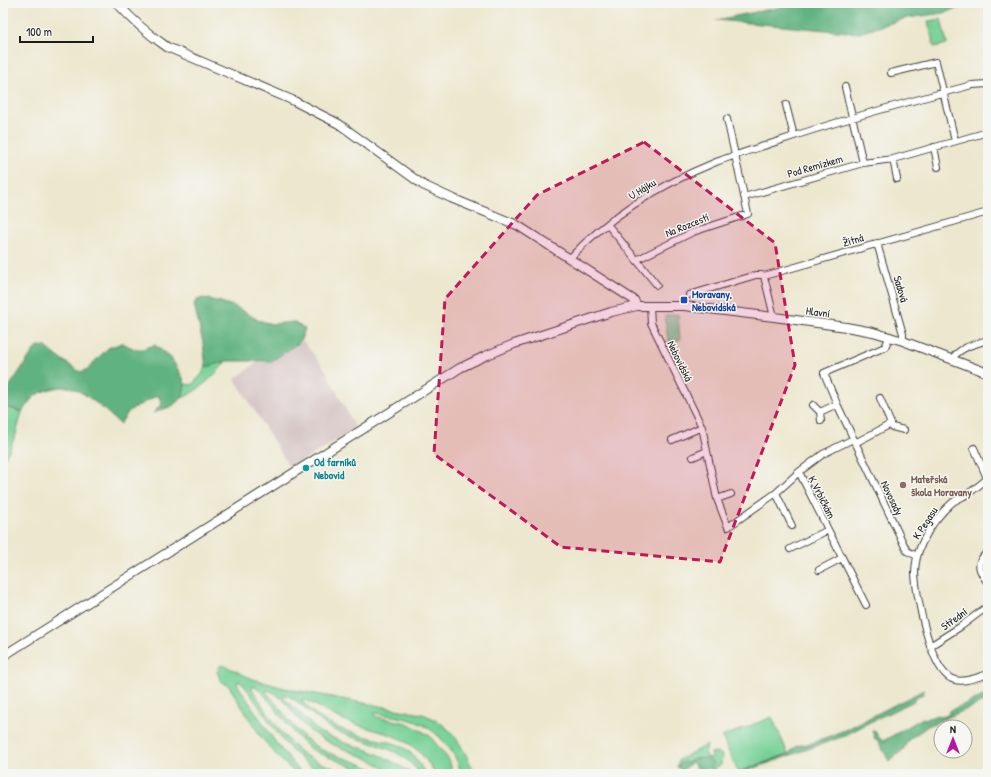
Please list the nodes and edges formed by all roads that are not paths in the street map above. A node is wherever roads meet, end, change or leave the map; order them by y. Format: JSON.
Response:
{"nodes":[{"id":1,"x":117,"y":3,"type":"edge"},
{"id":2,"x":891,"y":73,"type":"dead end"},
{"id":3,"x":988,"y":84,"type":"edge"},
{"id":4,"x":844,"y":87,"type":"dead end"},
{"id":5,"x":944,"y":93,"type":"junction"},
{"id":6,"x":786,"y":105,"type":"dead end"},
{"id":7,"x":852,"y":117,"type":"junction"},
{"id":8,"x":727,"y":119,"type":"dead end"},
{"id":9,"x":988,"y":132,"type":"edge"},
{"id":10,"x":794,"y":136,"type":"junction"},
{"id":11,"x":955,"y":141,"type":"junction"},
{"id":12,"x":934,"y":147,"type":"junction"},
{"id":13,"x":736,"y":155,"type":"junction"},
{"id":14,"x":893,"y":158,"type":"junction"},
{"id":15,"x":863,"y":163,"type":"junction"},
{"id":16,"x":938,"y":167,"type":"dead end"},
{"id":17,"x":897,"y":179,"type":"dead end"},
{"id":18,"x":744,"y":197,"type":"junction"},
{"id":19,"x":988,"y":212,"type":"edge"},
{"id":20,"x":607,"y":224,"type":"junction"},
{"id":21,"x":877,"y":243,"type":"junction"},
{"id":22,"x":570,"y":258,"type":"junction"},
{"id":23,"x":636,"y":260,"type":"junction"},
{"id":24,"x":764,"y":276,"type":"junction"},
{"id":25,"x":657,"y":285,"type":"dead end"},
{"id":26,"x":689,"y":295,"type":"dead end"},
{"id":27,"x":637,"y":306,"type":"junction"},
{"id":28,"x":650,"y":306,"type":"junction"},
{"id":29,"x":774,"y":317,"type":"junction"},
{"id":30,"x":890,"y":336,"type":"junction"},
{"id":31,"x":988,"y":340,"type":"edge"},
{"id":32,"x":903,"y":341,"type":"junction"},
{"id":33,"x":952,"y":359,"type":"junction"},
{"id":34,"x":988,"y":373,"type":"edge"},
{"id":35,"x":880,"y":398,"type":"dead end"},
{"id":36,"x":837,"y":404,"type":"junction"},
{"id":37,"x":813,"y":406,"type":"dead end"},
{"id":38,"x":820,"y":412,"type":"junction"},
{"id":39,"x":821,"y":421,"type":"dead end"},
{"id":40,"x":700,"y":423,"type":"dead end"},
{"id":41,"x":891,"y":424,"type":"junction"},
{"id":42,"x":904,"y":430,"type":"dead end"},
{"id":43,"x":672,"y":440,"type":"dead end"},
{"id":44,"x":854,"y":441,"type":"junction"},
{"id":45,"x":974,"y":448,"type":"dead end"},
{"id":46,"x":707,"y":451,"type":"junction"},
{"id":47,"x":693,"y":457,"type":"dead end"},
{"id":48,"x":799,"y":472,"type":"junction"},
{"id":49,"x":988,"y":478,"type":"edge"},
{"id":50,"x":776,"y":493,"type":"junction"},
{"id":51,"x":731,"y":494,"type":"dead end"},
{"id":52,"x":717,"y":499,"type":"junction"},
{"id":53,"x":792,"y":526,"type":"dead end"},
{"id":54,"x":828,"y":530,"type":"junction"},
{"id":55,"x":790,"y":549,"type":"dead end"},
{"id":56,"x":988,"y":552,"type":"edge"},
{"id":57,"x":917,"y":556,"type":"junction"},
{"id":58,"x":842,"y":558,"type":"junction"},
{"id":59,"x":819,"y":570,"type":"dead end"},
{"id":60,"x":988,"y":583,"type":"edge"},
{"id":61,"x":866,"y":605,"type":"dead end"},
{"id":62,"x":988,"y":606,"type":"edge"},
{"id":63,"x":930,"y":646,"type":"junction"},
{"id":64,"x":3,"y":656,"type":"edge"},
{"id":65,"x":988,"y":674,"type":"edge"}],
"edges":[{"from":1,"to":22,"type":"street"},
{"from":2,"to":5,"type":"street"},
{"from":3,"to":5,"type":"street","name":"U Hájku"},
{"from":4,"to":7,"type":"street"},
{"from":5,"to":7,"type":"street","name":"U Hájku"},
{"from":5,"to":11,"type":"street"},
{"from":6,"to":10,"type":"street"},
{"from":7,"to":10,"type":"street","name":"U Hájku"},
{"from":7,"to":15,"type":"street"},
{"from":8,"to":13,"type":"street"},
{"from":9,"to":11,"type":"street","name":"Pod Remízkem"},
{"from":10,"to":13,"type":"street","name":"U Hájku"},
{"from":11,"to":12,"type":"street","name":"Pod Remízkem"},
{"from":12,"to":14,"type":"street","name":"Pod Remízkem"},
{"from":12,"to":16,"type":"street"},
{"from":13,"to":18,"type":"street"},
{"from":13,"to":20,"type":"street","name":"U Hájku"},
{"from":14,"to":15,"type":"street","name":"Pod Remízkem"},
{"from":14,"to":17,"type":"street"},
{"from":15,"to":18,"type":"street","name":"Pod Remízkem"},
{"from":18,"to":23,"type":"street","name":"Na Rozcestí"},
{"from":19,"to":21,"type":"street","name":"Žitná"},
{"from":20,"to":22,"type":"street","name":"U Hájku"},
{"from":20,"to":23,"type":"street"},
{"from":21,"to":24,"type":"street","name":"Žitná"},
{"from":21,"to":32,"type":"street","name":"Sadová"},
{"from":22,"to":27,"type":"street"},
{"from":23,"to":25,"type":"street"},
{"from":24,"to":26,"type":"street","name":"Žitná"},
{"from":24,"to":29,"type":"street"},
{"from":27,"to":28,"type":"street","name":"Hlavní"},
{"from":27,"to":64,"type":"street","name":"Hlavní"},
{"from":28,"to":29,"type":"street","name":"Hlavní"},
{"from":28,"to":40,"type":"street","name":"Nebovidská"},
{"from":29,"to":30,"type":"street","name":"Hlavní"},
{"from":30,"to":32,"type":"street","name":"Hlavní"},
{"from":30,"to":36,"type":"street","name":"Novosady"},
{"from":31,"to":33,"type":"street"},
{"from":32,"to":33,"type":"street","name":"Hlavní"},
{"from":33,"to":34,"type":"street","name":"Hlavní"},
{"from":35,"to":41,"type":"street"},
{"from":36,"to":38,"type":"street"},
{"from":36,"to":44,"type":"street","name":"Novosady"},
{"from":37,"to":38,"type":"street"},
{"from":38,"to":39,"type":"street"},
{"from":41,"to":42,"type":"street"},
{"from":41,"to":44,"type":"street"},
{"from":43,"to":46,"type":"street"},
{"from":44,"to":48,"type":"street","name":"K Vrbičkám"},
{"from":44,"to":57,"type":"street","name":"Novosady"},
{"from":45,"to":49,"type":"street","name":"K Pegasu"},
{"from":46,"to":47,"type":"street"},
{"from":46,"to":52,"type":"street"},
{"from":48,"to":50,"type":"street","name":"K Vrbičkám"},
{"from":48,"to":54,"type":"street","name":"K Vrbičkám"},
{"from":49,"to":57,"type":"street","name":"K Pegasu"},
{"from":50,"to":52,"type":"street","name":"K Vrbičkám"},
{"from":50,"to":53,"type":"street"},
{"from":51,"to":52,"type":"street"},
{"from":54,"to":55,"type":"street","name":"K Vrbičkám"},
{"from":54,"to":58,"type":"street","name":"K Vrbičkám"},
{"from":56,"to":60,"type":"street"},
{"from":57,"to":63,"type":"street","name":"K Pegasu"},
{"from":58,"to":59,"type":"street"},
{"from":58,"to":61,"type":"street","name":"K Vrbičkám"},
{"from":62,"to":63,"type":"street","name":"Střední"},
{"from":63,"to":65,"type":"street","name":"K Pegasu"}]}
